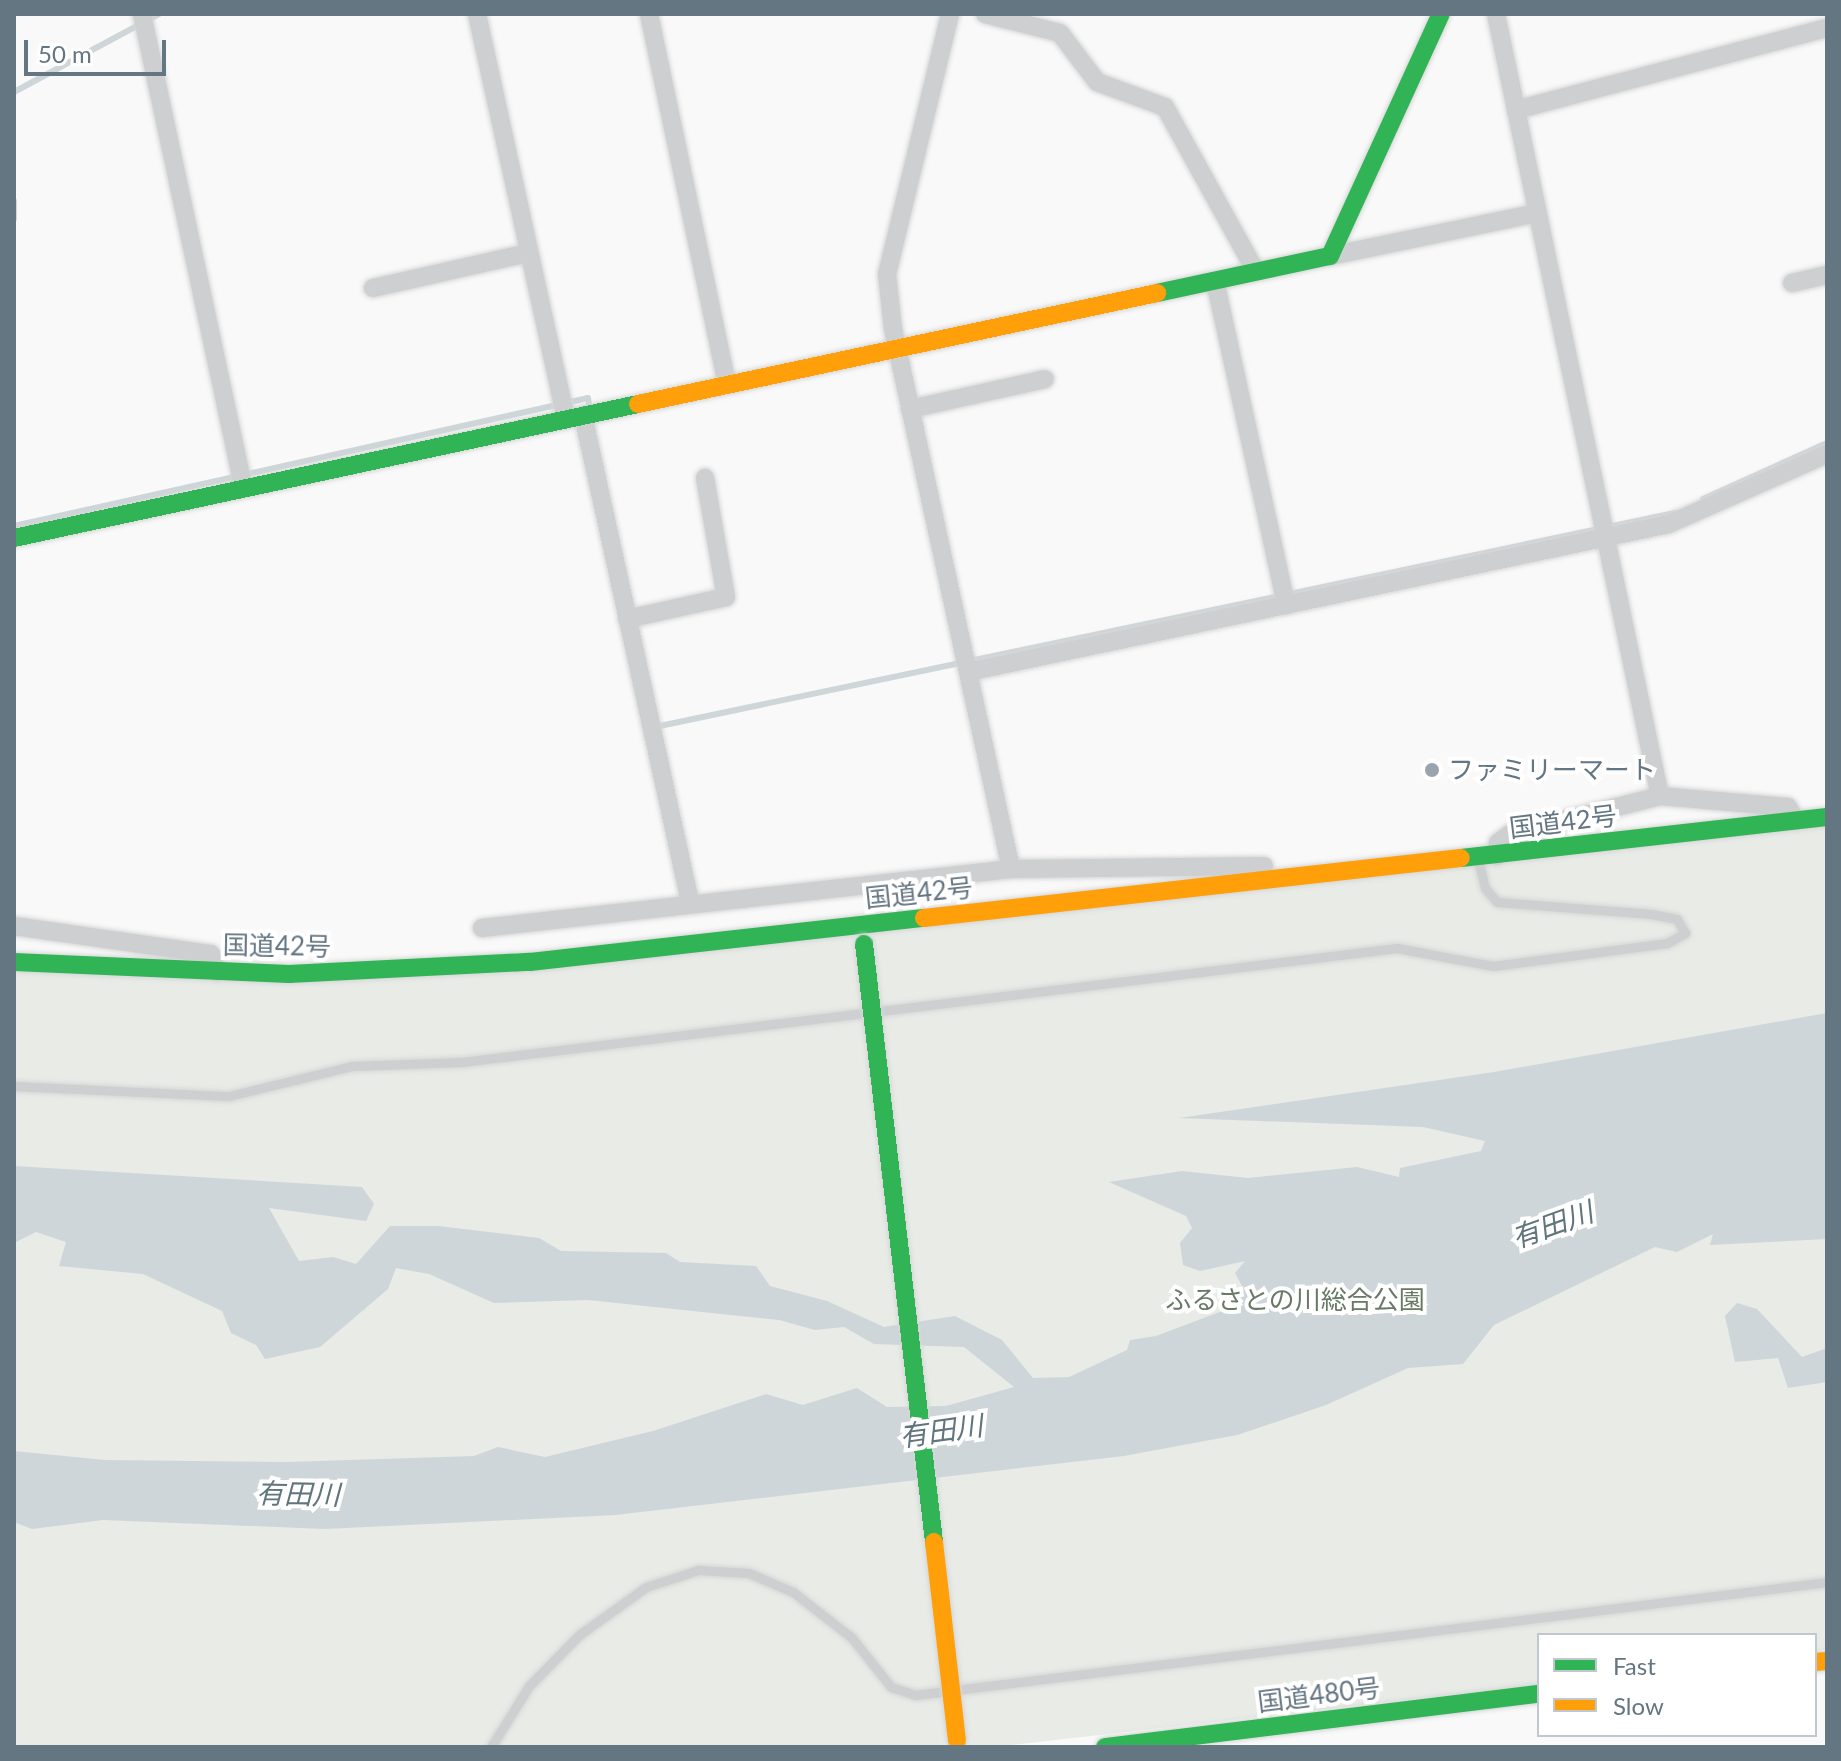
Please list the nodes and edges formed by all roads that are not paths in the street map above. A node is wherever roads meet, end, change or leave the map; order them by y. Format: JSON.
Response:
{"nodes":[{"id":1,"x":142,"y":14,"type":"edge"},
{"id":2,"x":477,"y":14,"type":"edge"},
{"id":3,"x":649,"y":14,"type":"edge"},
{"id":4,"x":950,"y":14,"type":"edge"},
{"id":5,"x":985,"y":14,"type":"edge"},
{"id":6,"x":1441,"y":14,"type":"edge"},
{"id":7,"x":1496,"y":14,"type":"edge"},
{"id":8,"x":1827,"y":28,"type":"edge"},
{"id":9,"x":1516,"y":110,"type":"junction"},
{"id":10,"x":1538,"y":213,"type":"junction"},
{"id":11,"x":528,"y":253,"type":"junction"},
{"id":12,"x":1330,"y":256,"type":"junction"},
{"id":13,"x":1256,"y":272,"type":"junction"},
{"id":14,"x":1827,"y":275,"type":"edge"},
{"id":15,"x":1215,"y":281,"type":"junction"},
{"id":16,"x":1792,"y":283,"type":"dead end"},
{"id":17,"x":373,"y":288,"type":"dead end"},
{"id":18,"x":897,"y":349,"type":"junction"},
{"id":19,"x":1045,"y":379,"type":"dead end"},
{"id":20,"x":727,"y":384,"type":"junction"},
{"id":21,"x":910,"y":409,"type":"junction"},
{"id":22,"x":574,"y":417,"type":"junction"},
{"id":23,"x":1827,"y":454,"type":"edge"},
{"id":24,"x":705,"y":478,"type":"dead end"},
{"id":25,"x":244,"y":488,"type":"junction"},
{"id":26,"x":1605,"y":536,"type":"junction"},
{"id":27,"x":14,"y":538,"type":"edge"},
{"id":28,"x":1286,"y":605,"type":"junction"},
{"id":29,"x":627,"y":619,"type":"junction"},
{"id":30,"x":968,"y":672,"type":"junction"},
{"id":31,"x":1660,"y":796,"type":"junction"},
{"id":32,"x":1827,"y":817,"type":"edge"},
{"id":33,"x":1796,"y":821,"type":"junction"},
{"id":34,"x":1487,"y":857,"type":"junction"},
{"id":35,"x":1011,"y":869,"type":"junction"},
{"id":36,"x":1273,"y":880,"type":"junction"},
{"id":37,"x":690,"y":901,"type":"junction"},
{"id":38,"x":14,"y":926,"type":"edge"},
{"id":39,"x":482,"y":928,"type":"dead end"},
{"id":40,"x":863,"y":935,"type":"junction"},
{"id":41,"x":14,"y":962,"type":"edge"},
{"id":42,"x":217,"y":972,"type":"junction"},
{"id":43,"x":14,"y":1086,"type":"edge"},
{"id":44,"x":1827,"y":1582,"type":"edge"},
{"id":45,"x":1537,"y":1694,"type":"edge"},
{"id":46,"x":958,"y":1744,"type":"edge"},
{"id":47,"x":491,"y":1747,"type":"edge"},
{"id":48,"x":1105,"y":1747,"type":"edge"}],
"edges":[{"from":1,"to":25,"type":"street"},
{"from":2,"to":11,"type":"street"},
{"from":3,"to":20,"type":"street"},
{"from":4,"to":18,"type":"street"},
{"from":5,"to":13,"type":"street"},
{"from":6,"to":12,"type":"main road"},
{"from":7,"to":9,"type":"street"},
{"from":8,"to":9,"type":"street"},
{"from":9,"to":10,"type":"street"},
{"from":10,"to":12,"type":"street"},
{"from":10,"to":26,"type":"street"},
{"from":11,"to":17,"type":"street"},
{"from":11,"to":22,"type":"street"},
{"from":12,"to":13,"type":"main road"},
{"from":13,"to":15,"type":"main road"},
{"from":14,"to":16,"type":"street"},
{"from":15,"to":18,"type":"main road"},
{"from":15,"to":28,"type":"street"},
{"from":18,"to":20,"type":"main road"},
{"from":18,"to":21,"type":"street"},
{"from":19,"to":21,"type":"street"},
{"from":20,"to":22,"type":"main road"},
{"from":21,"to":30,"type":"street"},
{"from":22,"to":25,"type":"main road"},
{"from":22,"to":29,"type":"street"},
{"from":23,"to":26,"type":"street"},
{"from":24,"to":29,"type":"street"},
{"from":25,"to":27,"type":"main road"},
{"from":26,"to":28,"type":"street"},
{"from":26,"to":31,"type":"street"},
{"from":28,"to":30,"type":"street"},
{"from":29,"to":37,"type":"street"},
{"from":30,"to":35,"type":"street"},
{"from":31,"to":33,"type":"street"},
{"from":31,"to":34,"type":"street"},
{"from":32,"to":33,"type":"main road","name":"国道42号"},
{"from":33,"to":34,"type":"main road","name":"国道42号"},
{"from":34,"to":36,"type":"main road","name":"国道42号"},
{"from":34,"to":43,"type":"lane"},
{"from":35,"to":36,"type":"street"},
{"from":35,"to":37,"type":"street"},
{"from":36,"to":40,"type":"main road","name":"国道42号"},
{"from":37,"to":39,"type":"street"},
{"from":38,"to":42,"type":"street"},
{"from":40,"to":42,"type":"main road","name":"国道42号"},
{"from":40,"to":46,"type":"main road","bridge":true},
{"from":41,"to":42,"type":"main road","name":"国道42号"},
{"from":44,"to":47,"type":"lane"},
{"from":45,"to":48,"type":"main road","name":"国道480号"}]}
